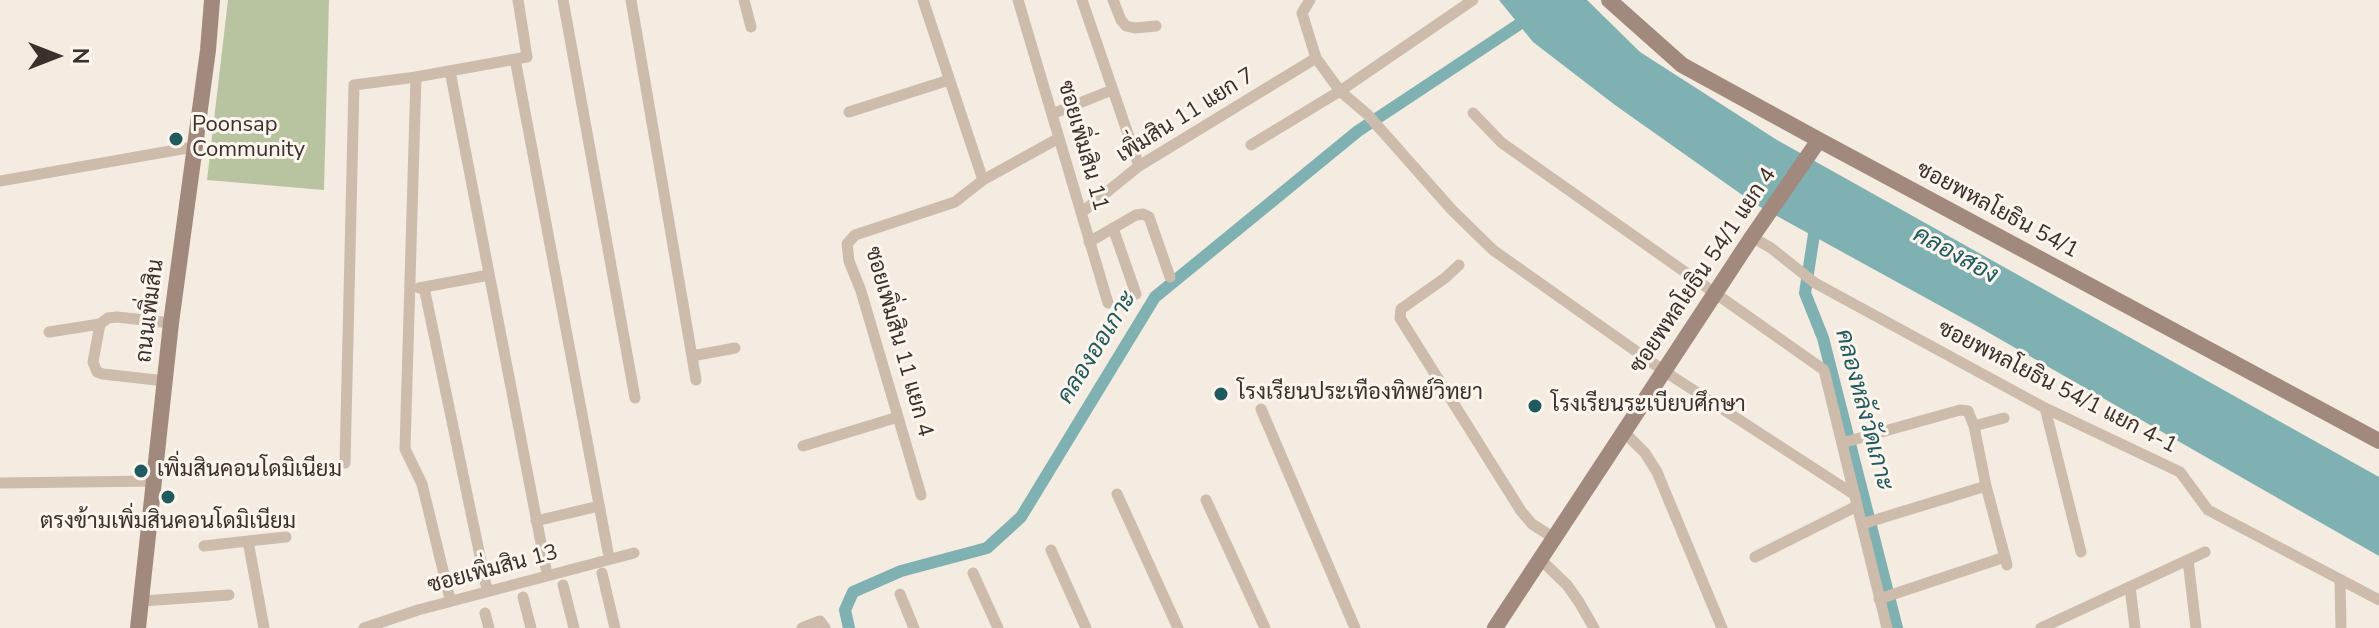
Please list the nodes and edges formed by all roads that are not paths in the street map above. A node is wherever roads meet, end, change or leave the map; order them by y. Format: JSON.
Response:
{"nodes":[{"id":1,"x":212,"y":0,"type":"edge"},
{"id":2,"x":518,"y":0,"type":"edge"},
{"id":3,"x":563,"y":0,"type":"edge"},
{"id":4,"x":631,"y":0,"type":"edge"},
{"id":5,"x":744,"y":0,"type":"edge"},
{"id":6,"x":923,"y":0,"type":"edge"},
{"id":7,"x":1018,"y":0,"type":"edge"},
{"id":8,"x":1082,"y":0,"type":"edge"},
{"id":9,"x":1113,"y":0,"type":"edge"},
{"id":10,"x":1310,"y":0,"type":"edge"},
{"id":11,"x":1473,"y":0,"type":"edge"},
{"id":12,"x":1609,"y":0,"type":"edge"},
{"id":13,"x":1156,"y":26,"type":"dead end"},
{"id":14,"x":751,"y":27,"type":"dead end"},
{"id":15,"x":1316,"y":58,"type":"junction"},
{"id":16,"x":515,"y":59,"type":"junction"},
{"id":17,"x":450,"y":71,"type":"junction"},
{"id":18,"x":416,"y":77,"type":"junction"},
{"id":19,"x":949,"y":80,"type":"junction"},
{"id":20,"x":1112,"y":90,"type":"junction"},
{"id":21,"x":1340,"y":91,"type":"junction"},
{"id":22,"x":849,"y":112,"type":"dead end"},
{"id":23,"x":1473,"y":113,"type":"dead end"},
{"id":24,"x":1052,"y":114,"type":"junction"},
{"id":25,"x":1059,"y":138,"type":"junction"},
{"id":26,"x":1819,"y":140,"type":"junction"},
{"id":27,"x":1251,"y":145,"type":"dead end"},
{"id":28,"x":193,"y":147,"type":"junction"},
{"id":29,"x":1139,"y":166,"type":"junction"},
{"id":30,"x":983,"y":180,"type":"junction"},
{"id":31,"x":0,"y":181,"type":"edge"},
{"id":32,"x":1081,"y":213,"type":"junction"},
{"id":33,"x":1113,"y":228,"type":"junction"},
{"id":34,"x":1752,"y":237,"type":"junction"},
{"id":35,"x":1089,"y":242,"type":"junction"},
{"id":36,"x":1459,"y":265,"type":"dead end"},
{"id":37,"x":489,"y":275,"type":"junction"},
{"id":38,"x":1170,"y":277,"type":"dead end"},
{"id":39,"x":424,"y":287,"type":"junction"},
{"id":40,"x":410,"y":289,"type":"junction"},
{"id":41,"x":1136,"y":294,"type":"dead end"},
{"id":42,"x":1715,"y":294,"type":"junction"},
{"id":43,"x":1108,"y":303,"type":"dead end"},
{"id":44,"x":171,"y":323,"type":"junction"},
{"id":45,"x":100,"y":324,"type":"junction"},
{"id":46,"x":49,"y":332,"type":"dead end"},
{"id":47,"x":735,"y":348,"type":"dead end"},
{"id":48,"x":692,"y":356,"type":"junction"},
{"id":49,"x":1664,"y":371,"type":"junction"},
{"id":50,"x":696,"y":380,"type":"dead end"},
{"id":51,"x":165,"y":381,"type":"junction"},
{"id":52,"x":635,"y":398,"type":"dead end"},
{"id":53,"x":2045,"y":408,"type":"junction"},
{"id":54,"x":1261,"y":409,"type":"dead end"},
{"id":55,"x":898,"y":417,"type":"junction"},
{"id":56,"x":2004,"y":418,"type":"dead end"},
{"id":57,"x":1974,"y":426,"type":"junction"},
{"id":58,"x":1624,"y":432,"type":"junction"},
{"id":59,"x":2379,"y":441,"type":"edge"},
{"id":60,"x":1847,"y":442,"type":"junction"},
{"id":61,"x":803,"y":446,"type":"dead end"},
{"id":62,"x":345,"y":463,"type":"dead end"},
{"id":63,"x":156,"y":481,"type":"junction"},
{"id":64,"x":0,"y":483,"type":"edge"},
{"id":65,"x":1986,"y":486,"type":"junction"},
{"id":66,"x":1117,"y":494,"type":"dead end"},
{"id":67,"x":921,"y":495,"type":"dead end"},
{"id":68,"x":1206,"y":500,"type":"dead end"},
{"id":69,"x":1856,"y":500,"type":"junction"},
{"id":70,"x":599,"y":506,"type":"junction"},
{"id":71,"x":536,"y":521,"type":"junction"},
{"id":72,"x":1869,"y":522,"type":"junction"},
{"id":73,"x":286,"y":537,"type":"dead end"},
{"id":74,"x":1554,"y":538,"type":"junction"},
{"id":75,"x":248,"y":541,"type":"junction"},
{"id":76,"x":204,"y":546,"type":"dead end"},
{"id":77,"x":1051,"y":550,"type":"dead end"},
{"id":78,"x":608,"y":552,"type":"dead end"},
{"id":79,"x":2081,"y":552,"type":"dead end"},
{"id":80,"x":2205,"y":552,"type":"dead end"},
{"id":81,"x":634,"y":553,"type":"dead end"},
{"id":82,"x":1755,"y":557,"type":"dead end"},
{"id":83,"x":1539,"y":558,"type":"junction"},
{"id":84,"x":2188,"y":560,"type":"junction"},
{"id":85,"x":546,"y":569,"type":"dead end"},
{"id":86,"x":602,"y":573,"type":"dead end"},
{"id":87,"x":973,"y":573,"type":"dead end"},
{"id":88,"x":2340,"y":580,"type":"junction"},
{"id":89,"x":486,"y":585,"type":"dead end"},
{"id":90,"x":563,"y":585,"type":"dead end"},
{"id":91,"x":2130,"y":587,"type":"junction"},
{"id":92,"x":900,"y":594,"type":"dead end"},
{"id":93,"x":229,"y":595,"type":"dead end"},
{"id":94,"x":449,"y":595,"type":"dead end"},
{"id":95,"x":1886,"y":596,"type":"junction"},
{"id":96,"x":523,"y":597,"type":"dead end"},
{"id":97,"x":2379,"y":600,"type":"edge"},
{"id":98,"x":142,"y":601,"type":"junction"},
{"id":99,"x":485,"y":613,"type":"dead end"},
{"id":100,"x":2069,"y":622,"type":"edge"},
{"id":101,"x":807,"y":627,"type":"edge"},
{"id":102,"x":138,"y":628,"type":"edge"},
{"id":103,"x":264,"y":628,"type":"edge"},
{"id":104,"x":364,"y":628,"type":"edge"},
{"id":105,"x":489,"y":628,"type":"edge"},
{"id":106,"x":531,"y":628,"type":"edge"},
{"id":107,"x":574,"y":628,"type":"edge"},
{"id":108,"x":615,"y":628,"type":"edge"},
{"id":109,"x":825,"y":628,"type":"edge"},
{"id":110,"x":914,"y":628,"type":"edge"},
{"id":111,"x":998,"y":628,"type":"edge"},
{"id":112,"x":1086,"y":628,"type":"edge"},
{"id":113,"x":1178,"y":628,"type":"edge"},
{"id":114,"x":1265,"y":628,"type":"edge"},
{"id":115,"x":1355,"y":628,"type":"edge"},
{"id":116,"x":1495,"y":628,"type":"edge"},
{"id":117,"x":1594,"y":628,"type":"edge"},
{"id":118,"x":1722,"y":628,"type":"edge"},
{"id":119,"x":1887,"y":628,"type":"edge"},
{"id":120,"x":2041,"y":628,"type":"edge"},
{"id":121,"x":2135,"y":628,"type":"edge"},
{"id":122,"x":2196,"y":628,"type":"edge"},
{"id":123,"x":2341,"y":628,"type":"edge"}],
"edges":[{"from":1,"to":28,"type":"street","name":"ถนนเพิ่มสิน"},
{"from":2,"to":16,"type":"street"},
{"from":3,"to":52,"type":"street"},
{"from":4,"to":48,"type":"street"},
{"from":5,"to":14,"type":"street"},
{"from":6,"to":19,"type":"street"},
{"from":7,"to":24,"type":"street","name":"ซอยเพิ่มสิน 11"},
{"from":8,"to":20,"type":"street"},
{"from":9,"to":13,"type":"street"},
{"from":10,"to":15,"type":"street"},
{"from":11,"to":21,"type":"street"},
{"from":12,"to":26,"type":"street","name":"ซอยพหลโยธิน 54/1"},
{"from":15,"to":21,"type":"street"},
{"from":15,"to":29,"type":"street","name":"เพิ่มสิน 11 แยก 7"},
{"from":16,"to":17,"type":"street"},
{"from":16,"to":70,"type":"street"},
{"from":17,"to":18,"type":"street"},
{"from":17,"to":37,"type":"street"},
{"from":18,"to":40,"type":"street"},
{"from":18,"to":62,"type":"street"},
{"from":19,"to":22,"type":"street"},
{"from":19,"to":30,"type":"street"},
{"from":20,"to":24,"type":"street"},
{"from":20,"to":29,"type":"street"},
{"from":21,"to":27,"type":"street"},
{"from":21,"to":49,"type":"street"},
{"from":23,"to":42,"type":"street"},
{"from":24,"to":25,"type":"street","name":"ซอยเพิ่มสิน 11"},
{"from":25,"to":30,"type":"street","name":"ซอยเพิ่มสิน 11 แยก 4"},
{"from":25,"to":32,"type":"street","name":"ซอยเพิ่มสิน 11"},
{"from":26,"to":34,"type":"street","name":"ซอยพหลโยธิน 54/1 แยก 4"},
{"from":26,"to":59,"type":"street","name":"ซอยพหลโยธิน 54/1"},
{"from":28,"to":31,"type":"street"},
{"from":28,"to":44,"type":"street","name":"ถนนเพิ่มสิน"},
{"from":29,"to":32,"type":"street","name":"เพิ่มสิน 11 แยก 7"},
{"from":30,"to":55,"type":"street","name":"ซอยเพิ่มสิน 11 แยก 4"},
{"from":32,"to":35,"type":"street","name":"ซอยเพิ่มสิน 11"},
{"from":33,"to":35,"type":"street"},
{"from":33,"to":38,"type":"street"},
{"from":33,"to":41,"type":"street"},
{"from":34,"to":42,"type":"street","name":"ซอยพหลโยธิน 54/1 แยก 4"},
{"from":34,"to":53,"type":"street","name":"ซอยพหลโยธิน 54/1 แยก 4-1"},
{"from":35,"to":43,"type":"street","name":"ซอยเพิ่มสิน 11"},
{"from":36,"to":74,"type":"street"},
{"from":37,"to":39,"type":"street"},
{"from":37,"to":71,"type":"street"},
{"from":39,"to":40,"type":"street"},
{"from":39,"to":89,"type":"street"},
{"from":40,"to":94,"type":"street"},
{"from":42,"to":49,"type":"street","name":"ซอยพหลโยธิน 54/1 แยก 4"},
{"from":42,"to":60,"type":"street"},
{"from":44,"to":45,"type":"street"},
{"from":44,"to":51,"type":"street","name":"ถนนเพิ่มสิน"},
{"from":45,"to":46,"type":"street"},
{"from":45,"to":51,"type":"street"},
{"from":47,"to":48,"type":"street"},
{"from":48,"to":50,"type":"street"},
{"from":49,"to":58,"type":"street","name":"ซอยพหลโยธิน 54/1 แยก 4"},
{"from":49,"to":69,"type":"street"},
{"from":51,"to":63,"type":"street","name":"ถนนเพิ่มสิน"},
{"from":53,"to":79,"type":"street"},
{"from":53,"to":88,"type":"street","name":"ซอยพหลโยธิน 54/1 แยก 4-1"},
{"from":54,"to":115,"type":"street"},
{"from":55,"to":61,"type":"street"},
{"from":55,"to":67,"type":"street","name":"ซอยเพิ่มสิน 11 แยก 4"},
{"from":56,"to":57,"type":"street"},
{"from":57,"to":60,"type":"street"},
{"from":57,"to":65,"type":"street"},
{"from":58,"to":74,"type":"street","name":"ซอยพหลโยธิน 54/1 แยก 4"},
{"from":58,"to":118,"type":"street"},
{"from":60,"to":69,"type":"street"},
{"from":63,"to":64,"type":"street"},
{"from":63,"to":98,"type":"street","name":"ถนนเพิ่มสิน"},
{"from":65,"to":72,"type":"street"},
{"from":65,"to":95,"type":"street"},
{"from":66,"to":113,"type":"street"},
{"from":68,"to":114,"type":"street"},
{"from":69,"to":72,"type":"street"},
{"from":69,"to":82,"type":"street"},
{"from":70,"to":71,"type":"street"},
{"from":70,"to":78,"type":"street"},
{"from":71,"to":85,"type":"street"},
{"from":72,"to":95,"type":"street"},
{"from":73,"to":75,"type":"street"},
{"from":74,"to":83,"type":"street","name":"ซอยพหลโยธิน 54/1 แยก 4"},
{"from":75,"to":76,"type":"street"},
{"from":75,"to":103,"type":"street"},
{"from":77,"to":112,"type":"street"},
{"from":80,"to":84,"type":"street"},
{"from":81,"to":104,"type":"street","name":"ซอยเพิ่มสิน 13"},
{"from":83,"to":116,"type":"street","name":"ซอยพหลโยธิน 54/1 แยก 4"},
{"from":83,"to":117,"type":"street"},
{"from":84,"to":91,"type":"street"},
{"from":84,"to":122,"type":"street"},
{"from":86,"to":108,"type":"street"},
{"from":87,"to":111,"type":"street"},
{"from":88,"to":97,"type":"street","name":"ซอยพหลโยธิน 54/1 แยก 4-1"},
{"from":88,"to":123,"type":"street"},
{"from":90,"to":107,"type":"street"},
{"from":91,"to":100,"type":"street"},
{"from":91,"to":121,"type":"street"},
{"from":92,"to":110,"type":"street"},
{"from":93,"to":98,"type":"street"},
{"from":95,"to":119,"type":"street"},
{"from":96,"to":106,"type":"street"},
{"from":98,"to":102,"type":"street","name":"ถนนเพิ่มสิน"},
{"from":99,"to":105,"type":"street"},
{"from":100,"to":120,"type":"street"},
{"from":101,"to":109,"type":"street"}]}
